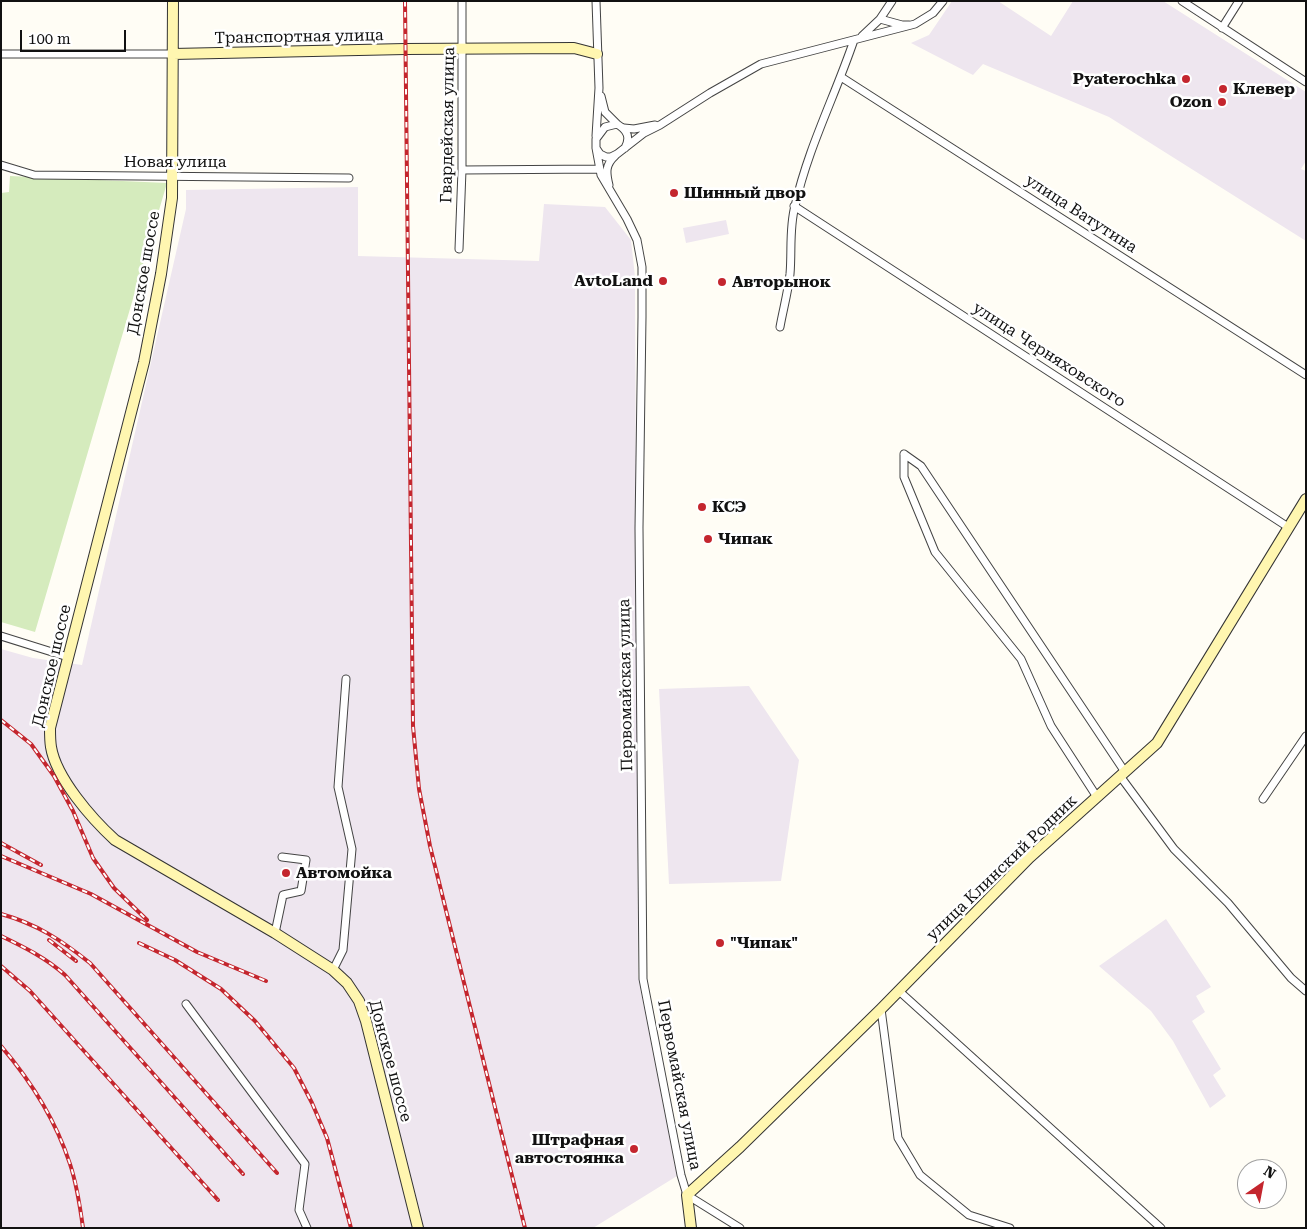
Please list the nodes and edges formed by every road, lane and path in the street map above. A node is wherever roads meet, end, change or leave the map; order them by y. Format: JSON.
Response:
{"nodes":[{"id":1,"x":173,"y":1,"type":"edge"},
{"id":2,"x":462,"y":1,"type":"edge"},
{"id":3,"x":596,"y":1,"type":"edge"},
{"id":4,"x":892,"y":1,"type":"edge"},
{"id":5,"x":943,"y":1,"type":"edge"},
{"id":6,"x":1182,"y":1,"type":"edge"},
{"id":7,"x":1239,"y":1,"type":"edge"},
{"id":8,"x":880,"y":18,"type":"junction"},
{"id":9,"x":915,"y":24,"type":"junction"},
{"id":10,"x":1222,"y":28,"type":"junction"},
{"id":11,"x":857,"y":39,"type":"junction"},
{"id":12,"x":462,"y":49,"type":"junction"},
{"id":13,"x":1,"y":54,"type":"edge"},
{"id":14,"x":173,"y":54,"type":"junction"},
{"id":15,"x":597,"y":54,"type":"junction"},
{"id":16,"x":841,"y":77,"type":"junction"},
{"id":17,"x":1306,"y":82,"type":"edge"},
{"id":18,"x":599,"y":88,"type":"junction"},
{"id":19,"x":617,"y":124,"type":"junction"},
{"id":20,"x":660,"y":125,"type":"junction"},
{"id":21,"x":624,"y":128,"type":"junction"},
{"id":22,"x":596,"y":139,"type":"junction"},
{"id":23,"x":596,"y":148,"type":"junction"},
{"id":24,"x":625,"y":148,"type":"junction"},
{"id":25,"x":617,"y":154,"type":"junction"},
{"id":26,"x":1,"y":165,"type":"edge"},
{"id":27,"x":599,"y":169,"type":"junction"},
{"id":28,"x":462,"y":170,"type":"junction"},
{"id":29,"x":173,"y":176,"type":"junction"},
{"id":30,"x":349,"y":178,"type":"dead end"},
{"id":31,"x":615,"y":199,"type":"junction"},
{"id":32,"x":794,"y":206,"type":"junction"},
{"id":33,"x":459,"y":249,"type":"dead end"},
{"id":34,"x":780,"y":327,"type":"dead end"},
{"id":35,"x":1306,"y":374,"type":"edge"},
{"id":36,"x":1306,"y":499,"type":"edge"},
{"id":37,"x":1288,"y":527,"type":"junction"},
{"id":38,"x":1,"y":636,"type":"edge"},
{"id":39,"x":68,"y":657,"type":"junction"},
{"id":40,"x":346,"y":679,"type":"dead end"},
{"id":41,"x":1306,"y":736,"type":"edge"},
{"id":42,"x":1123,"y":774,"type":"junction"},
{"id":43,"x":1098,"y":797,"type":"junction"},
{"id":44,"x":1263,"y":799,"type":"dead end"},
{"id":45,"x":282,"y":857,"type":"dead end"},
{"id":46,"x":275,"y":933,"type":"junction"},
{"id":47,"x":333,"y":970,"type":"junction"},
{"id":48,"x":899,"y":991,"type":"junction"},
{"id":49,"x":1306,"y":991,"type":"edge"},
{"id":50,"x":186,"y":1004,"type":"dead end"},
{"id":51,"x":881,"y":1009,"type":"junction"},
{"id":52,"x":688,"y":1195,"type":"junction"},
{"id":53,"x":306,"y":1228,"type":"edge"},
{"id":54,"x":418,"y":1228,"type":"edge"},
{"id":55,"x":690,"y":1228,"type":"edge"},
{"id":56,"x":740,"y":1228,"type":"edge"},
{"id":57,"x":1010,"y":1228,"type":"edge"},
{"id":58,"x":1161,"y":1228,"type":"edge"}],
"edges":[{"from":1,"to":14,"type":"main road","name":"Донское шоссе"},
{"from":2,"to":12,"type":"street","name":"Гвардейская улица"},
{"from":3,"to":15,"type":"street"},
{"from":4,"to":8,"type":"street"},
{"from":5,"to":9,"type":"street"},
{"from":6,"to":10,"type":"street"},
{"from":7,"to":10,"type":"street"},
{"from":8,"to":9,"type":"street"},
{"from":8,"to":11,"type":"street"},
{"from":9,"to":11,"type":"street"},
{"from":10,"to":17,"type":"street"},
{"from":11,"to":16,"type":"street"},
{"from":11,"to":20,"type":"street"},
{"from":12,"to":14,"type":"main road","name":"Транспортная улица"},
{"from":12,"to":15,"type":"main road","name":"Транспортная улица"},
{"from":12,"to":28,"type":"street","name":"Гвардейская улица"},
{"from":13,"to":14,"type":"street","name":"Транспортная улица"},
{"from":14,"to":29,"type":"main road","name":"Донское шоссе"},
{"from":15,"to":18,"type":"street"},
{"from":16,"to":32,"type":"street"},
{"from":16,"to":35,"type":"street","name":"улица Ватутина"},
{"from":18,"to":19,"type":"street"},
{"from":18,"to":22,"type":"street"},
{"from":19,"to":21,"type":"street"},
{"from":19,"to":22,"type":"street"},
{"from":20,"to":21,"type":"street"},
{"from":20,"to":24,"type":"street"},
{"from":21,"to":24,"type":"street"},
{"from":22,"to":23,"type":"street"},
{"from":23,"to":25,"type":"street"},
{"from":23,"to":27,"type":"street","name":"Первомайская улица"},
{"from":24,"to":25,"type":"street"},
{"from":25,"to":31,"type":"street"},
{"from":26,"to":29,"type":"street","name":"Новая улица"},
{"from":27,"to":28,"type":"street"},
{"from":27,"to":31,"type":"street","name":"Первомайская улица"},
{"from":28,"to":33,"type":"street","name":"Гвардейская улица"},
{"from":29,"to":30,"type":"street","name":"Новая улица"},
{"from":29,"to":39,"type":"main road","name":"Донское шоссе"},
{"from":31,"to":52,"type":"street","name":"Первомайская улица"},
{"from":32,"to":34,"type":"street"},
{"from":32,"to":37,"type":"street","name":"улица Черняховского"},
{"from":36,"to":37,"type":"main road","name":"улица Клинский Родник"},
{"from":37,"to":42,"type":"main road","name":"улица Клинский Родник"},
{"from":38,"to":39,"type":"street"},
{"from":39,"to":46,"type":"main road","name":"Донское шоссе"},
{"from":40,"to":47,"type":"street"},
{"from":41,"to":44,"type":"street"},
{"from":42,"to":43,"type":"main road","name":"улица Клинский Родник"},
{"from":42,"to":43,"type":"street"},
{"from":42,"to":49,"type":"street"},
{"from":43,"to":48,"type":"main road","name":"улица Клинский Родник"},
{"from":45,"to":46,"type":"street"},
{"from":46,"to":47,"type":"main road","name":"Донское шоссе"},
{"from":47,"to":54,"type":"main road","name":"Донское шоссе"},
{"from":48,"to":51,"type":"main road","name":"улица Клинский Родник"},
{"from":48,"to":58,"type":"street"},
{"from":50,"to":53,"type":"street"},
{"from":51,"to":52,"type":"main road","name":"улица Клинский Родник"},
{"from":51,"to":57,"type":"street"},
{"from":52,"to":55,"type":"main road","name":"Первомайская улица"},
{"from":52,"to":56,"type":"street"}]}
